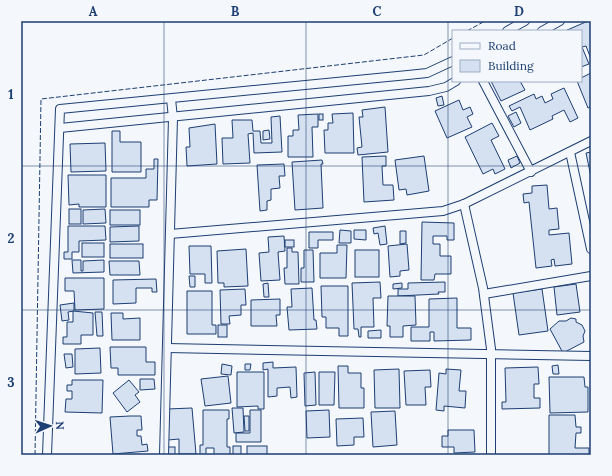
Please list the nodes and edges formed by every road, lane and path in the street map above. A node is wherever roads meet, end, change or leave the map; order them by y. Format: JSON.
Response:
{"nodes":[{"id":1,"x":525,"y":21,"type":"edge"},
{"id":2,"x":560,"y":21,"type":"edge"},
{"id":3,"x":509,"y":30,"type":"edge"},
{"id":4,"x":544,"y":30,"type":"edge"},
{"id":5,"x":452,"y":61,"type":"edge"},
{"id":6,"x":454,"y":82,"type":"edge"},
{"id":7,"x":484,"y":82,"type":"edge"},
{"id":8,"x":171,"y":99,"type":"junction"},
{"id":9,"x":173,"y":118,"type":"junction"},
{"id":10,"x":60,"y":128,"type":"junction"},
{"id":11,"x":591,"y":141,"type":"edge"},
{"id":12,"x":570,"y":152,"type":"junction"},
{"id":13,"x":531,"y":172,"type":"junction"},
{"id":14,"x":464,"y":204,"type":"junction"},
{"id":15,"x":170,"y":234,"type":"junction"},
{"id":16,"x":591,"y":249,"type":"edge"},
{"id":17,"x":591,"y":276,"type":"edge"},
{"id":18,"x":484,"y":294,"type":"junction"},
{"id":19,"x":167,"y":348,"type":"junction"},
{"id":20,"x":491,"y":355,"type":"junction"},
{"id":21,"x":591,"y":356,"type":"edge"},
{"id":22,"x":47,"y":455,"type":"edge"},
{"id":23,"x":164,"y":455,"type":"edge"},
{"id":24,"x":491,"y":455,"type":"edge"}],
"edges":[{"from":1,"to":3,"type":"street"},
{"from":2,"to":4,"type":"street"},
{"from":5,"to":8,"type":"street"},
{"from":6,"to":9,"type":"street"},
{"from":7,"to":13,"type":"street"},
{"from":8,"to":9,"type":"street"},
{"from":8,"to":10,"type":"street"},
{"from":9,"to":10,"type":"street"},
{"from":9,"to":15,"type":"street"},
{"from":10,"to":22,"type":"street"},
{"from":11,"to":12,"type":"street"},
{"from":12,"to":13,"type":"street"},
{"from":12,"to":16,"type":"street"},
{"from":13,"to":14,"type":"street"},
{"from":14,"to":15,"type":"street"},
{"from":14,"to":18,"type":"street"},
{"from":15,"to":19,"type":"street"},
{"from":17,"to":18,"type":"street"},
{"from":18,"to":20,"type":"street"},
{"from":19,"to":20,"type":"street"},
{"from":19,"to":23,"type":"street"},
{"from":20,"to":21,"type":"street"},
{"from":20,"to":24,"type":"street"}]}
